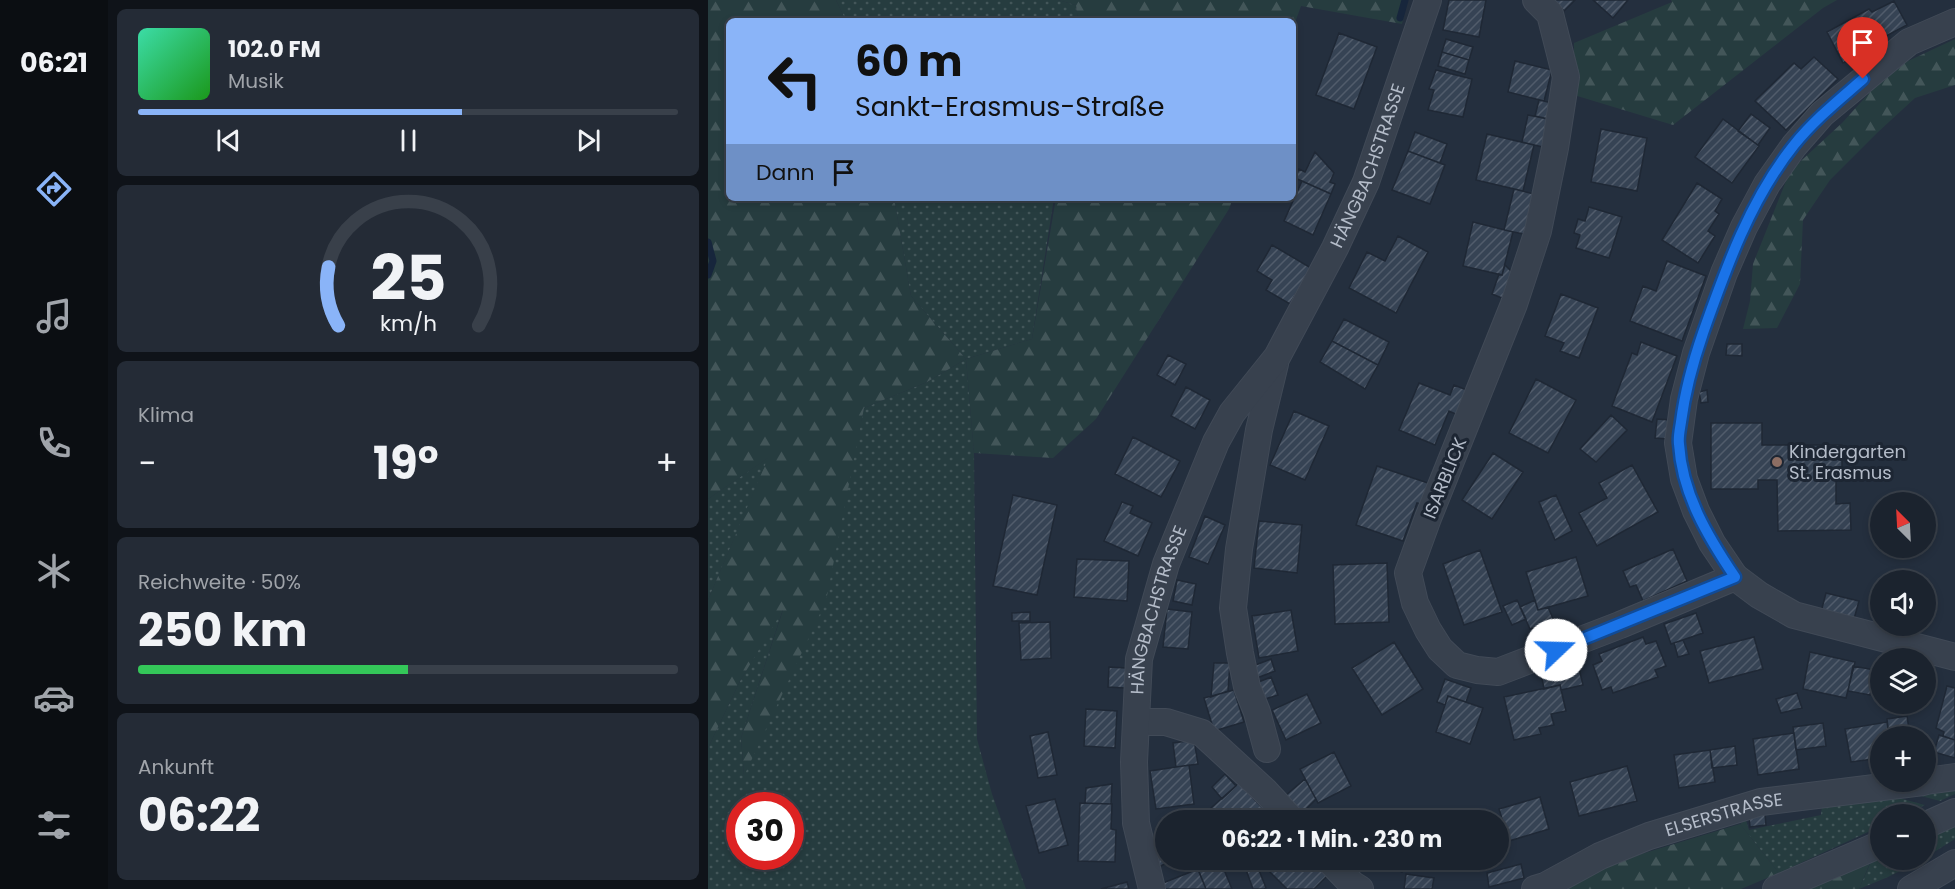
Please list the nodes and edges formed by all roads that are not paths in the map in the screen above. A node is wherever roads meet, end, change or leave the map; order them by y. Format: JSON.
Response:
{"nodes":[{"id":1,"x":1428,"y":0,"type":"edge"},
{"id":2,"x":1536,"y":0,"type":"edge"},
{"id":3,"x":1955,"y":22,"type":"edge"},
{"id":4,"x":1276,"y":357,"type":"junction"},
{"id":5,"x":1735,"y":577,"type":"junction"},
{"id":6,"x":1955,"y":657,"type":"edge"},
{"id":7,"x":1137,"y":722,"type":"junction"},
{"id":8,"x":1266,"y":749,"type":"dead end"},
{"id":9,"x":1955,"y":777,"type":"edge"},
{"id":10,"x":1936,"y":779,"type":"edge"},
{"id":11,"x":1870,"y":788,"type":"edge"},
{"id":12,"x":1283,"y":810,"type":"edge"},
{"id":13,"x":1955,"y":813,"type":"edge"},
{"id":14,"x":1936,"y":821,"type":"edge"},
{"id":15,"x":1870,"y":849,"type":"edge"},
{"id":16,"x":1955,"y":863,"type":"edge"},
{"id":17,"x":1340,"y":870,"type":"edge"},
{"id":18,"x":1152,"y":889,"type":"edge"},
{"id":19,"x":1360,"y":889,"type":"edge"},
{"id":20,"x":1535,"y":889,"type":"edge"},
{"id":21,"x":1776,"y":889,"type":"edge"},
{"id":22,"x":1911,"y":889,"type":"edge"}],
"edges":[{"from":1,"to":4,"type":"street","name":"HÄNGBACHSTRASSE"},
{"from":2,"to":5,"type":"street","name":"ISARBLICK"},
{"from":3,"to":5,"type":"street"},
{"from":4,"to":7,"type":"street","name":"HÄNGBACHSTRASSE"},
{"from":4,"to":8,"type":"street","name":"HÄNGBACHSTRASSE"},
{"from":5,"to":6,"type":"street"},
{"from":7,"to":12,"type":"street"},
{"from":7,"to":18,"type":"street","name":"HÄNGBACHSTRASSE"},
{"from":9,"to":10,"type":"street","name":"ELSERSTRASSE"},
{"from":11,"to":20,"type":"street","name":"ELSERSTRASSE"},
{"from":13,"to":14,"type":"street"},
{"from":15,"to":21,"type":"street"},
{"from":16,"to":22,"type":"street"},
{"from":17,"to":19,"type":"street"}]}
